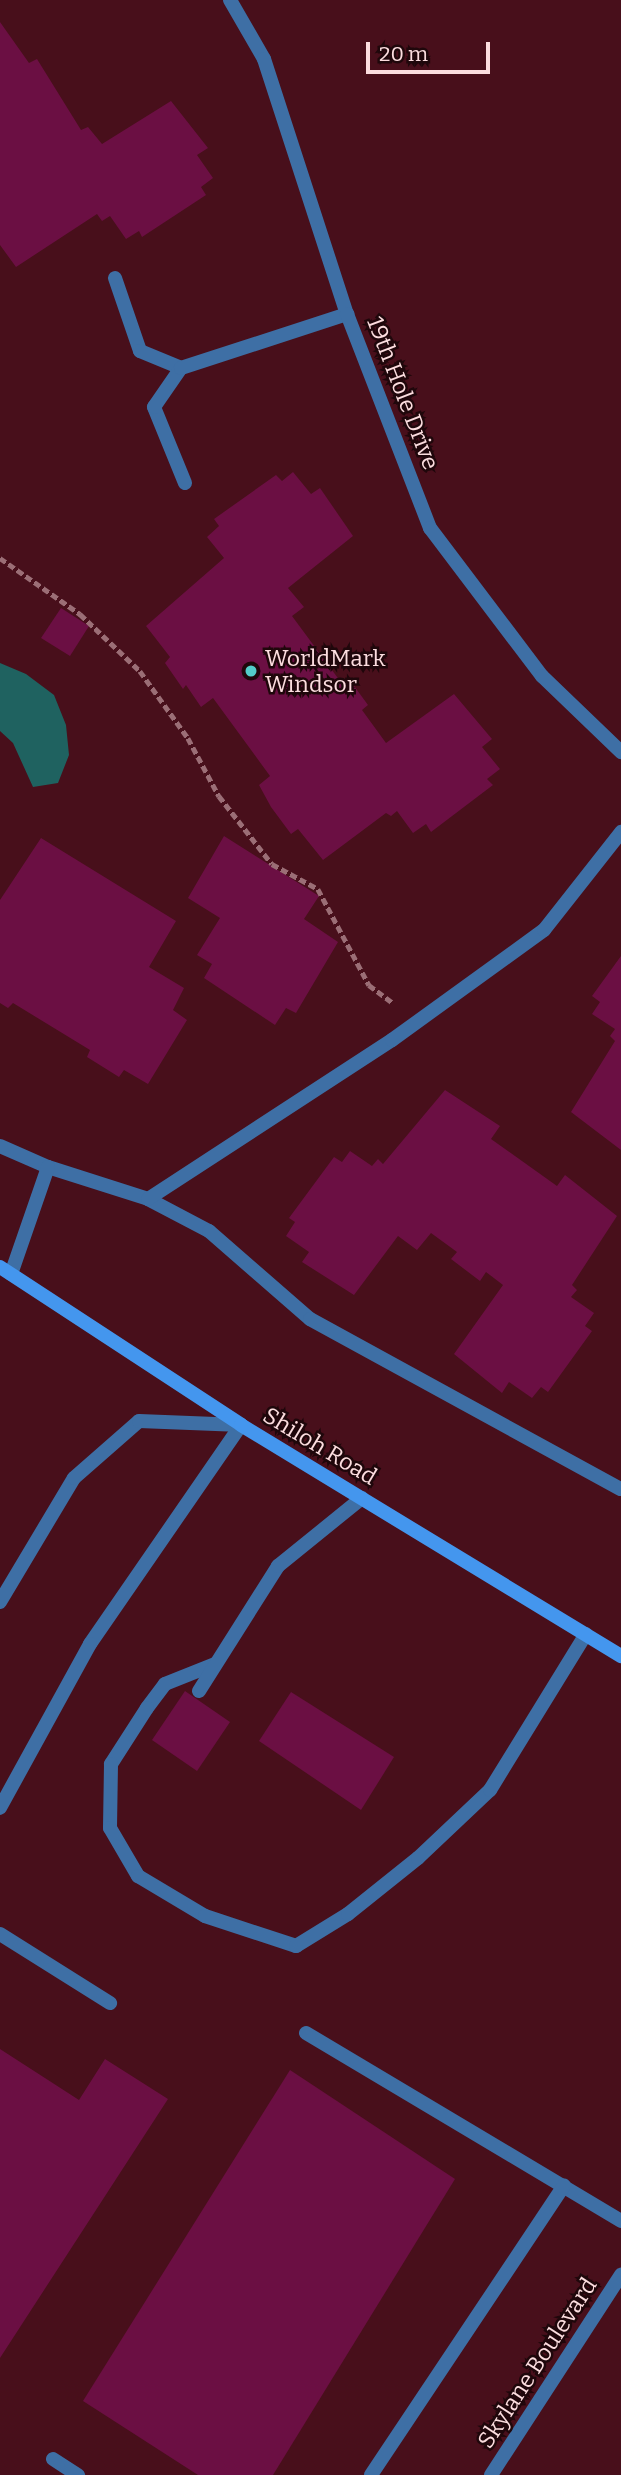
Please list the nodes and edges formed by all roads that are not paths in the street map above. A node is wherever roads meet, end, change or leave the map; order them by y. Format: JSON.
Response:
{"nodes":[{"id":1,"x":230,"y":0,"type":"edge"},
{"id":2,"x":115,"y":278,"type":"dead end"},
{"id":3,"x":347,"y":313,"type":"junction"},
{"id":4,"x":181,"y":368,"type":"junction"},
{"id":5,"x":185,"y":483,"type":"dead end"},
{"id":6,"x":621,"y":752,"type":"edge"},
{"id":7,"x":621,"y":832,"type":"edge"},
{"id":8,"x":0,"y":1146,"type":"edge"},
{"id":9,"x":48,"y":1167,"type":"junction"},
{"id":10,"x":148,"y":1199,"type":"junction"},
{"id":11,"x":5,"y":1270,"type":"edge"},
{"id":12,"x":241,"y":1424,"type":"junction"},
{"id":13,"x":621,"y":1489,"type":"edge"},
{"id":14,"x":362,"y":1498,"type":"junction"},
{"id":15,"x":0,"y":1602,"type":"edge"},
{"id":16,"x":586,"y":1634,"type":"junction"},
{"id":17,"x":621,"y":1656,"type":"edge"},
{"id":18,"x":215,"y":1664,"type":"junction"},
{"id":19,"x":199,"y":1690,"type":"dead end"},
{"id":20,"x":0,"y":1808,"type":"edge"},
{"id":21,"x":0,"y":1934,"type":"edge"},
{"id":22,"x":110,"y":2003,"type":"dead end"},
{"id":23,"x":306,"y":2032,"type":"dead end"},
{"id":24,"x":564,"y":2186,"type":"junction"},
{"id":25,"x":621,"y":2221,"type":"edge"},
{"id":26,"x":621,"y":2275,"type":"edge"},
{"id":27,"x":53,"y":2459,"type":"dead end"},
{"id":28,"x":78,"y":2475,"type":"edge"},
{"id":29,"x":371,"y":2475,"type":"edge"},
{"id":30,"x":491,"y":2475,"type":"edge"}],
"edges":[{"from":1,"to":3,"type":"street","name":"19th Hole Drive"},
{"from":2,"to":4,"type":"street"},
{"from":3,"to":4,"type":"street"},
{"from":3,"to":6,"type":"street","name":"19th Hole Drive"},
{"from":4,"to":5,"type":"street"},
{"from":7,"to":10,"type":"street"},
{"from":8,"to":9,"type":"street"},
{"from":9,"to":10,"type":"street"},
{"from":9,"to":11,"type":"street"},
{"from":10,"to":13,"type":"street"},
{"from":11,"to":12,"type":"main road","name":"Shiloh Road"},
{"from":12,"to":14,"type":"main road","name":"Shiloh Road"},
{"from":12,"to":15,"type":"street"},
{"from":12,"to":20,"type":"street"},
{"from":14,"to":16,"type":"main road","name":"Shiloh Road"},
{"from":14,"to":18,"type":"street"},
{"from":16,"to":17,"type":"main road","name":"Shiloh Road"},
{"from":16,"to":18,"type":"street"},
{"from":18,"to":19,"type":"street"},
{"from":21,"to":22,"type":"street"},
{"from":23,"to":24,"type":"street"},
{"from":24,"to":25,"type":"street"},
{"from":24,"to":29,"type":"street"},
{"from":26,"to":30,"type":"street","name":"Skylane Boulevard"},
{"from":27,"to":28,"type":"street"}]}
